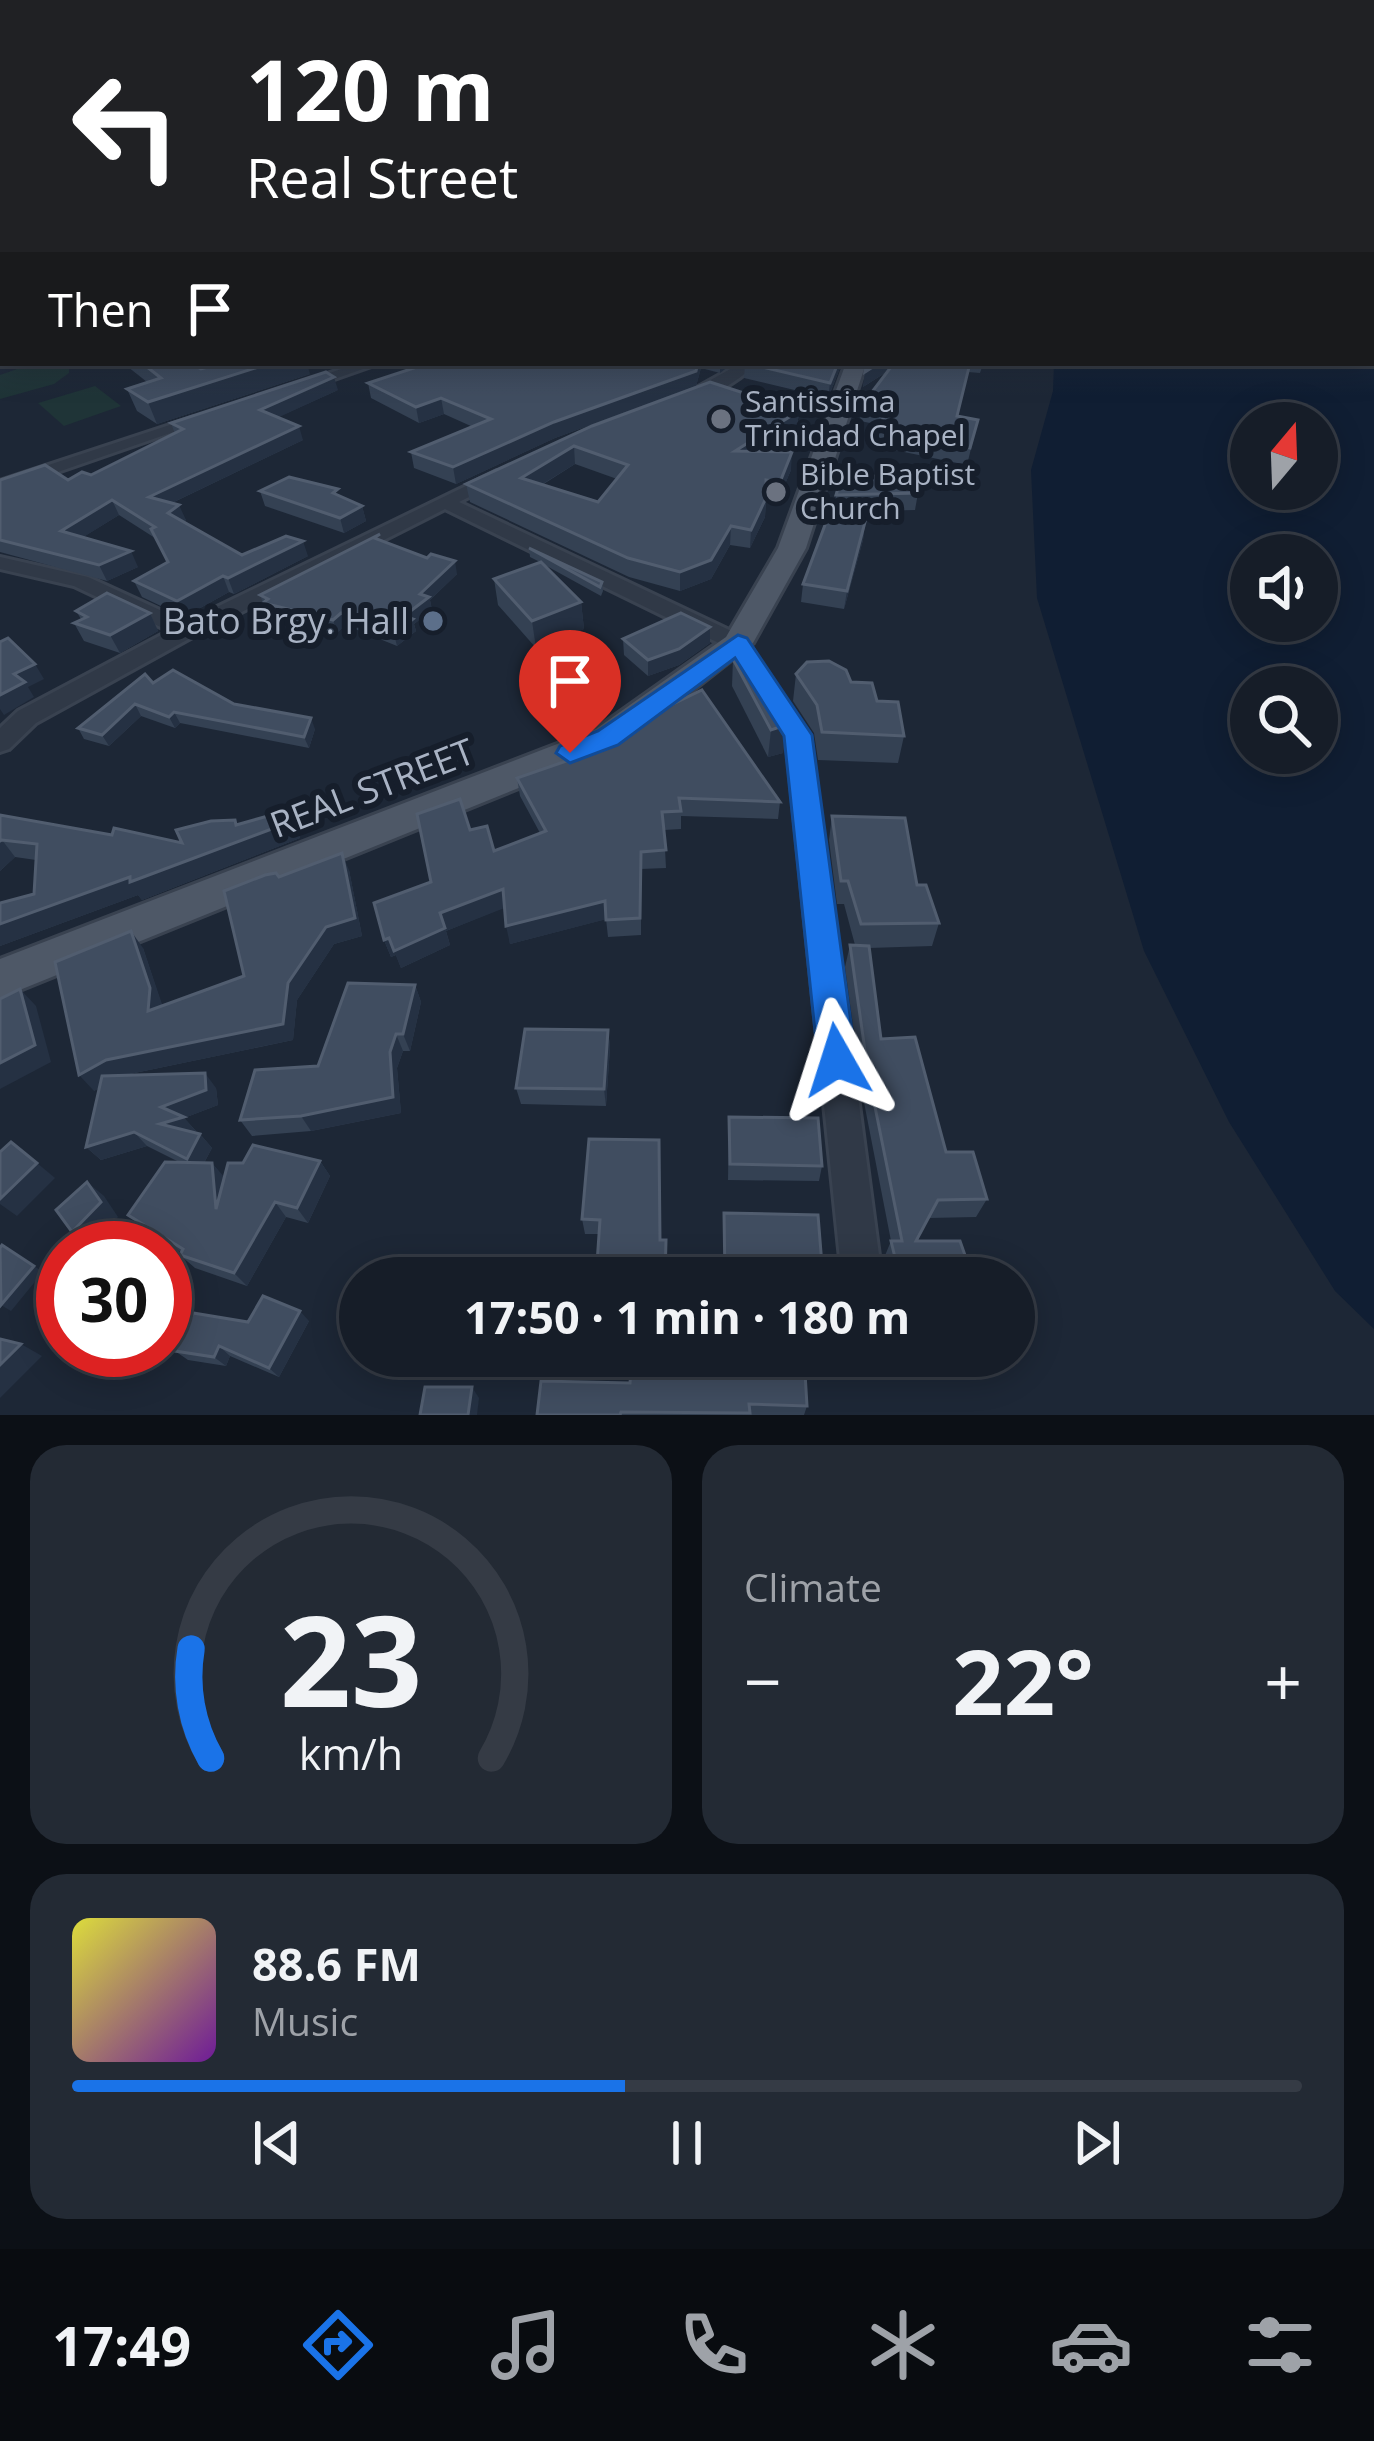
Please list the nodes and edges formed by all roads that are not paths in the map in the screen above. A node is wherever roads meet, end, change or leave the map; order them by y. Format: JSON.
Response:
{"nodes":[{"id":1,"x":364,"y":366,"type":"edge"},
{"id":2,"x":746,"y":366,"type":"edge"},
{"id":3,"x":855,"y":366,"type":"edge"},
{"id":4,"x":284,"y":392,"type":"edge"},
{"id":5,"x":673,"y":403,"type":"edge"},
{"id":6,"x":219,"y":413,"type":"edge"},
{"id":7,"x":513,"y":469,"type":"edge"},
{"id":8,"x":0,"y":487,"type":"edge"},
{"id":9,"x":443,"y":501,"type":"junction"},
{"id":10,"x":0,"y":563,"type":"edge"},
{"id":11,"x":186,"y":631,"type":"junction"},
{"id":12,"x":738,"y":644,"type":"junction"},
{"id":13,"x":0,"y":742,"type":"edge"},
{"id":14,"x":0,"y":980,"type":"edge"},
{"id":15,"x":860,"y":1257,"type":"edge"}],
"edges":[{"from":1,"to":4,"type":"street"},
{"from":2,"to":5,"type":"street"},
{"from":3,"to":12,"type":"main road","name":"REAL STREET"},
{"from":6,"to":8,"type":"street"},
{"from":7,"to":9,"type":"street"},
{"from":9,"to":11,"type":"street"},
{"from":9,"to":12,"type":"street"},
{"from":10,"to":11,"type":"street"},
{"from":11,"to":13,"type":"street"},
{"from":12,"to":14,"type":"main road","name":"REAL STREET"},
{"from":12,"to":15,"type":"street"}]}
